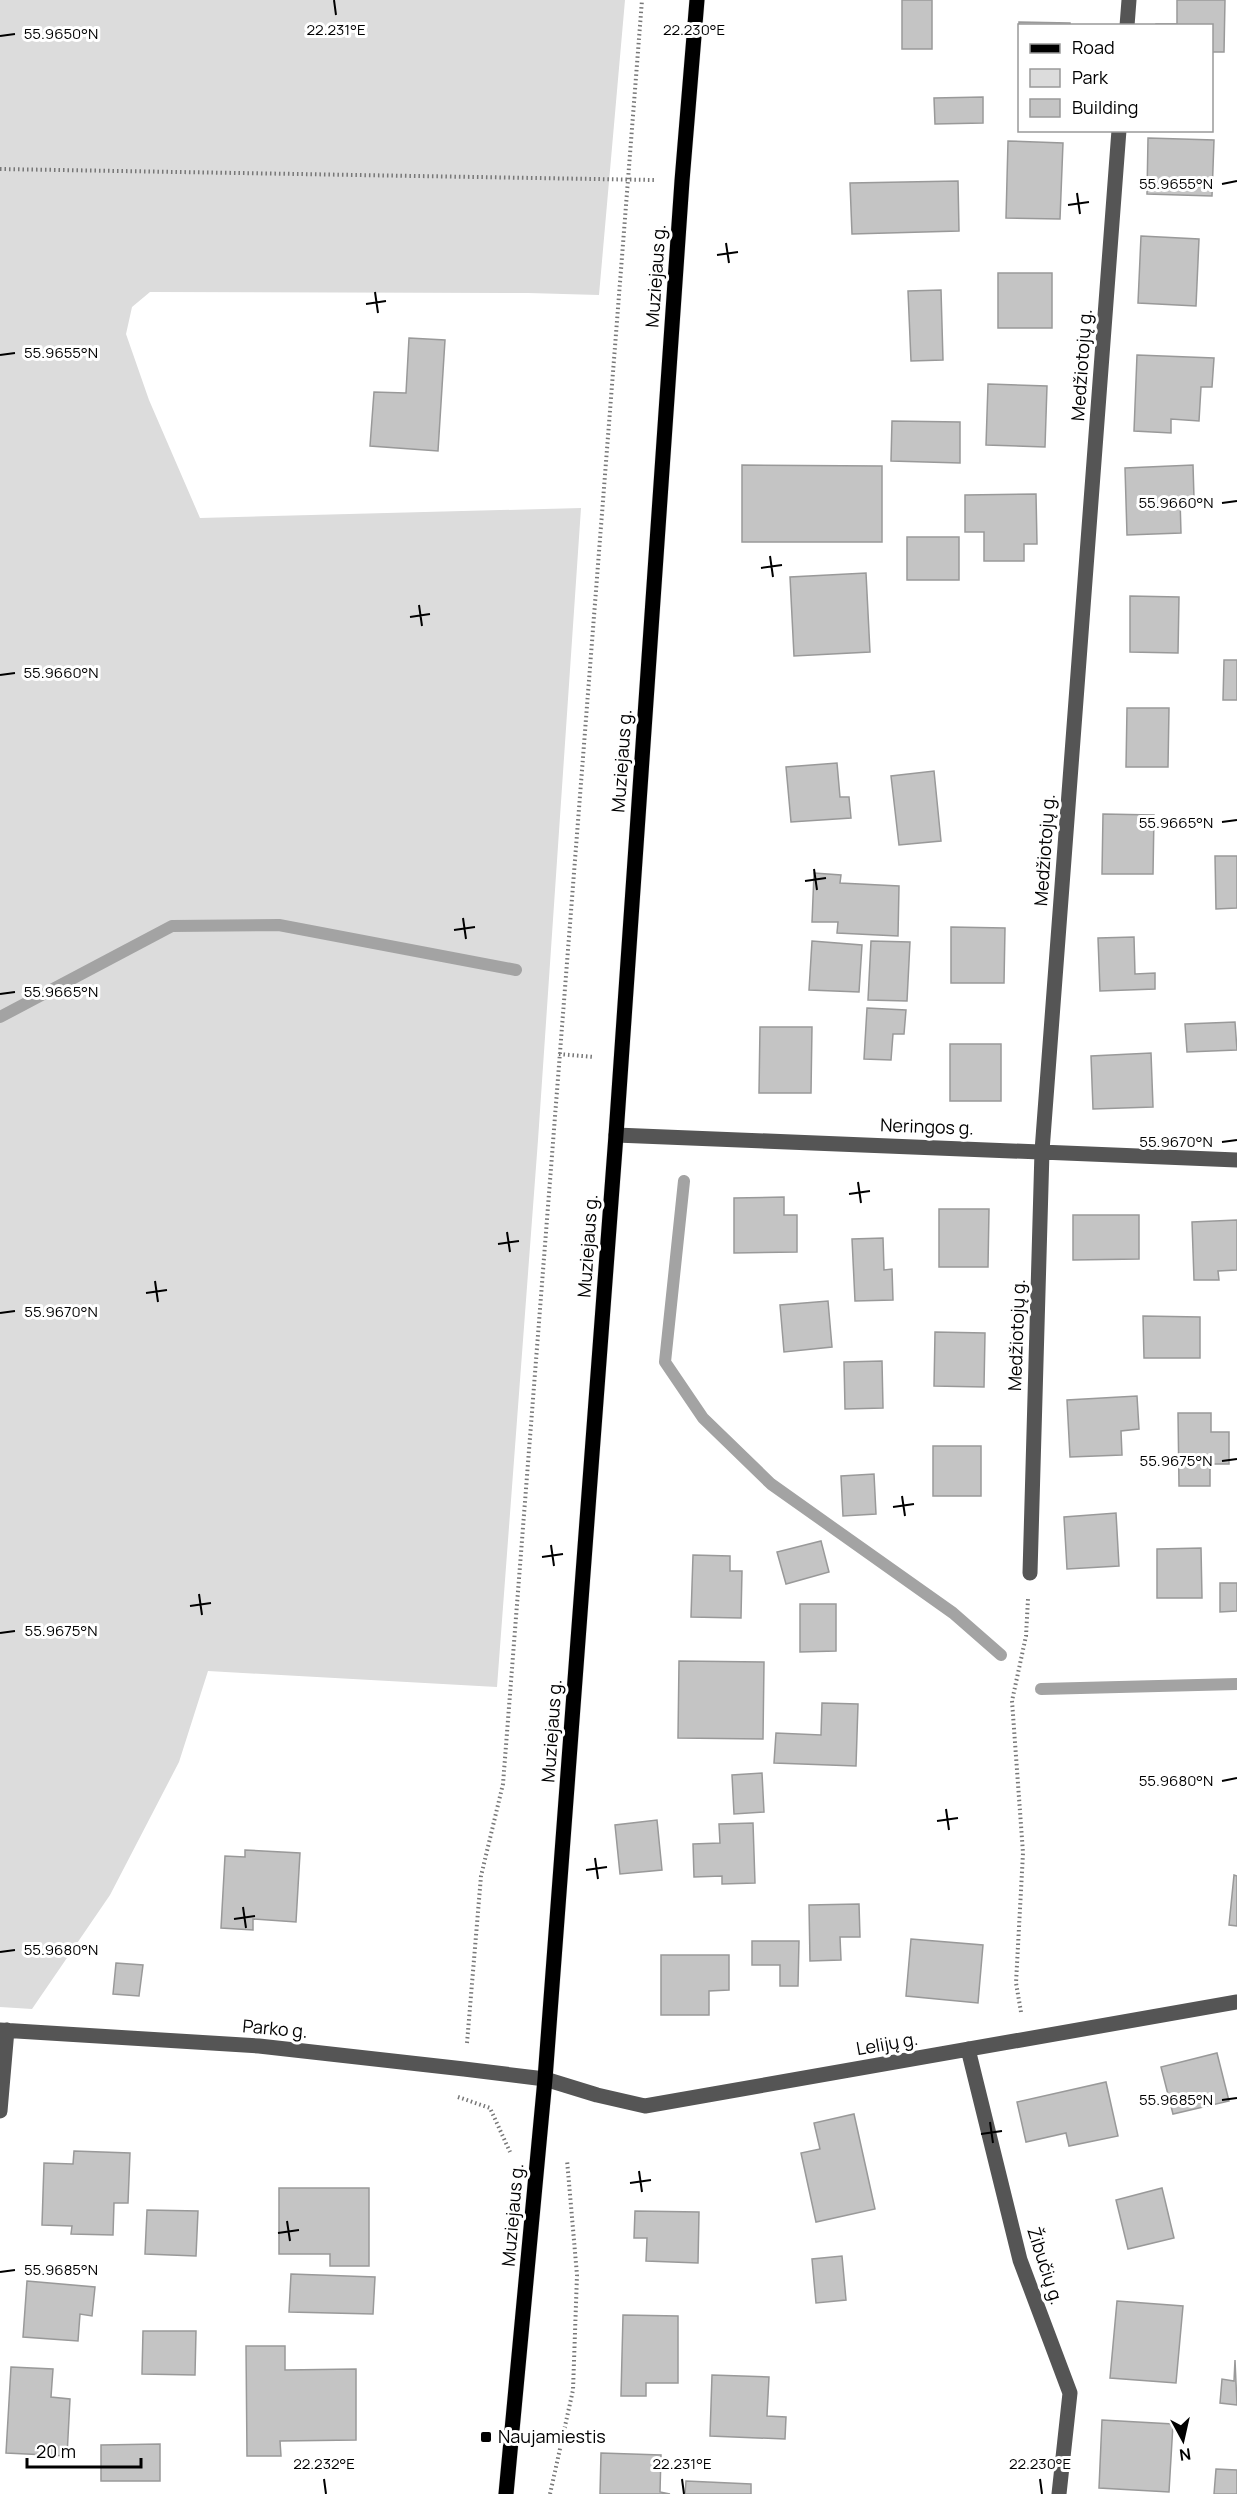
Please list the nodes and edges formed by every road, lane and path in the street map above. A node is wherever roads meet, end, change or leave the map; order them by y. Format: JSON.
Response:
{"nodes":[{"id":1,"x":642,"y":0,"type":"edge"},
{"id":2,"x":697,"y":0,"type":"edge"},
{"id":3,"x":1129,"y":0,"type":"edge"},
{"id":4,"x":1127,"y":24,"type":"edge"},
{"id":5,"x":1119,"y":132,"type":"edge"},
{"id":6,"x":0,"y":169,"type":"edge"},
{"id":7,"x":627,"y":180,"type":"junction"},
{"id":8,"x":682,"y":181,"type":"junction"},
{"id":9,"x":559,"y":1053,"type":"junction"},
{"id":10,"x":621,"y":1059,"type":"junction"},
{"id":11,"x":616,"y":1135,"type":"junction"},
{"id":12,"x":1042,"y":1151,"type":"junction"},
{"id":13,"x":1237,"y":1160,"type":"edge"},
{"id":14,"x":1030,"y":1572,"type":"joint"},
{"id":15,"x":1237,"y":2002,"type":"edge"},
{"id":16,"x":4,"y":2030,"type":"edge"},
{"id":17,"x":1025,"y":2039,"type":"junction"},
{"id":18,"x":968,"y":2049,"type":"junction"},
{"id":19,"x":464,"y":2069,"type":"junction"},
{"id":20,"x":546,"y":2079,"type":"junction"},
{"id":21,"x":0,"y":2111,"type":"edge"},
{"id":22,"x":506,"y":2494,"type":"edge"},
{"id":23,"x":1059,"y":2494,"type":"edge"}],
"edges":[{"from":1,"to":7,"type":"path"},
{"from":2,"to":8,"type":"main road","name":"Muziejaus g."},
{"from":3,"to":4,"type":"street"},
{"from":5,"to":12,"type":"street","name":"Medžiotojų g."},
{"from":6,"to":7,"type":"path"},
{"from":7,"to":8,"type":"path"},
{"from":7,"to":9,"type":"path"},
{"from":8,"to":10,"type":"main road","name":"Muziejaus g."},
{"from":9,"to":10,"type":"path"},
{"from":9,"to":19,"type":"path"},
{"from":10,"to":11,"type":"main road","name":"Muziejaus g."},
{"from":11,"to":12,"type":"street","name":"Neringos g."},
{"from":11,"to":20,"type":"main road","name":"Muziejaus g."},
{"from":12,"to":13,"type":"street","name":"Neringos g."},
{"from":12,"to":14,"type":"street","name":"Medžiotojų g."},
{"from":14,"to":17,"type":"path"},
{"from":15,"to":17,"type":"street","name":"Lelijų g."},
{"from":16,"to":19,"type":"street","name":"Parko g."},
{"from":16,"to":21,"type":"street"},
{"from":17,"to":18,"type":"street","name":"Lelijų g."},
{"from":18,"to":20,"type":"street","name":"Lelijų g."},
{"from":18,"to":23,"type":"street","name":"Žibučių g."},
{"from":19,"to":20,"type":"street","name":"Parko g."},
{"from":20,"to":22,"type":"main road","name":"Muziejaus g."}]}
